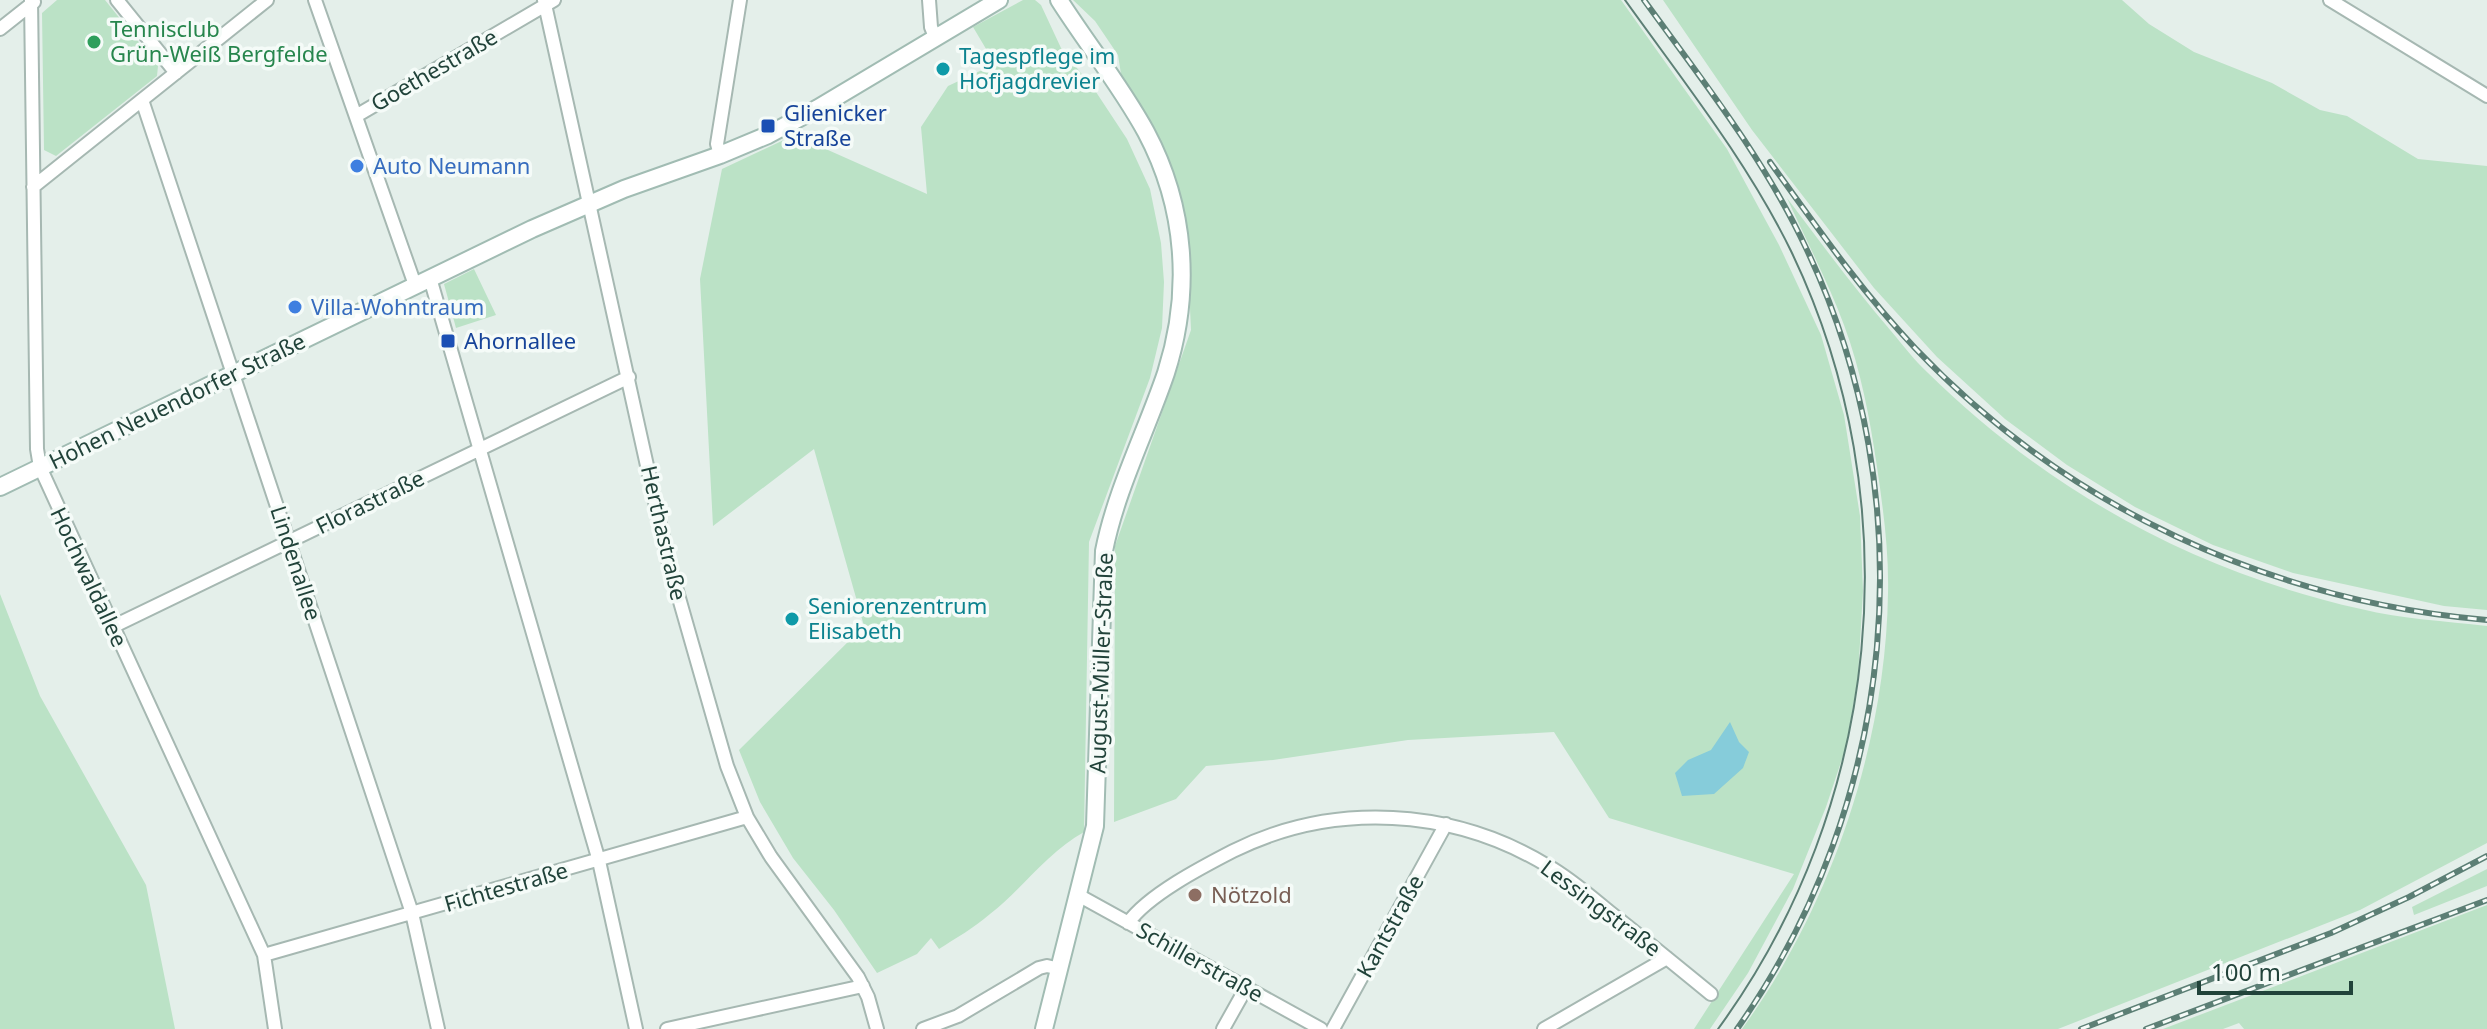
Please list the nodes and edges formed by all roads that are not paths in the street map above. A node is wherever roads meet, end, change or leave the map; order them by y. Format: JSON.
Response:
{"nodes":[{"id":1,"x":117,"y":0,"type":"edge"},
{"id":2,"x":267,"y":0,"type":"edge"},
{"id":3,"x":315,"y":0,"type":"edge"},
{"id":4,"x":740,"y":0,"type":"edge"},
{"id":5,"x":929,"y":0,"type":"edge"},
{"id":6,"x":999,"y":0,"type":"edge"},
{"id":7,"x":1059,"y":0,"type":"edge"},
{"id":8,"x":2330,"y":0,"type":"edge"},
{"id":9,"x":33,"y":1,"type":"edge"},
{"id":10,"x":548,"y":2,"type":"edge"},
{"id":11,"x":2347,"y":5,"type":"edge"},
{"id":12,"x":0,"y":29,"type":"edge"},
{"id":13,"x":935,"y":37,"type":"junction"},
{"id":14,"x":176,"y":73,"type":"junction"},
{"id":15,"x":2487,"y":96,"type":"edge"},
{"id":16,"x":142,"y":100,"type":"junction"},
{"id":17,"x":356,"y":116,"type":"junction"},
{"id":18,"x":720,"y":155,"type":"junction"},
{"id":19,"x":33,"y":187,"type":"junction"},
{"id":20,"x":590,"y":203,"type":"junction"},
{"id":21,"x":422,"y":282,"type":"junction"},
{"id":22,"x":234,"y":373,"type":"junction"},
{"id":23,"x":629,"y":377,"type":"junction"},
{"id":24,"x":479,"y":450,"type":"junction"},
{"id":25,"x":40,"y":467,"type":"junction"},
{"id":26,"x":0,"y":487,"type":"edge"},
{"id":27,"x":288,"y":541,"type":"junction"},
{"id":28,"x":112,"y":627,"type":"junction"},
{"id":29,"x":747,"y":817,"type":"junction"},
{"id":30,"x":1446,"y":824,"type":"junction"},
{"id":31,"x":599,"y":861,"type":"junction"},
{"id":32,"x":1078,"y":895,"type":"junction"},
{"id":33,"x":412,"y":913,"type":"junction"},
{"id":34,"x":1128,"y":923,"type":"junction"},
{"id":35,"x":264,"y":955,"type":"junction"},
{"id":36,"x":1667,"y":958,"type":"junction"},
{"id":37,"x":1060,"y":969,"type":"junction"},
{"id":38,"x":863,"y":986,"type":"junction"},
{"id":39,"x":1246,"y":988,"type":"junction"},
{"id":40,"x":1711,"y":994,"type":"dead end"},
{"id":41,"x":275,"y":1029,"type":"edge"},
{"id":42,"x":438,"y":1029,"type":"edge"},
{"id":43,"x":636,"y":1029,"type":"edge"},
{"id":44,"x":667,"y":1029,"type":"edge"},
{"id":45,"x":877,"y":1029,"type":"edge"},
{"id":46,"x":923,"y":1029,"type":"edge"},
{"id":47,"x":1044,"y":1029,"type":"edge"},
{"id":48,"x":1223,"y":1029,"type":"edge"},
{"id":49,"x":1321,"y":1029,"type":"edge"},
{"id":50,"x":1333,"y":1029,"type":"edge"},
{"id":51,"x":1544,"y":1029,"type":"edge"}],
"edges":[{"from":1,"to":14,"type":"street"},
{"from":2,"to":14,"type":"street"},
{"from":3,"to":17,"type":"street"},
{"from":4,"to":18,"type":"street"},
{"from":5,"to":13,"type":"street"},
{"from":6,"to":13,"type":"main road","name":"Hohen Neuendorfer Straße"},
{"from":7,"to":32,"type":"main road","name":"August-Müller-Straße"},
{"from":8,"to":11,"type":"street"},
{"from":9,"to":12,"type":"street"},
{"from":9,"to":19,"type":"street","name":"Hochwaldallee"},
{"from":10,"to":17,"type":"street","name":"Goethestraße"},
{"from":10,"to":20,"type":"street","name":"Herthastraße"},
{"from":11,"to":15,"type":"street"},
{"from":13,"to":18,"type":"main road","name":"Hohen Neuendorfer Straße"},
{"from":14,"to":16,"type":"street"},
{"from":16,"to":19,"type":"street"},
{"from":16,"to":22,"type":"street","name":"Lindenallee"},
{"from":17,"to":21,"type":"street"},
{"from":18,"to":20,"type":"main road","name":"Hohen Neuendorfer Straße"},
{"from":19,"to":25,"type":"street","name":"Hochwaldallee"},
{"from":20,"to":21,"type":"main road","name":"Hohen Neuendorfer Straße"},
{"from":20,"to":23,"type":"street","name":"Herthastraße"},
{"from":21,"to":22,"type":"main road","name":"Hohen Neuendorfer Straße"},
{"from":21,"to":24,"type":"street"},
{"from":22,"to":25,"type":"main road","name":"Hohen Neuendorfer Straße"},
{"from":22,"to":27,"type":"street","name":"Lindenallee"},
{"from":23,"to":24,"type":"street","name":"Florastraße"},
{"from":23,"to":29,"type":"street","name":"Herthastraße"},
{"from":24,"to":27,"type":"street","name":"Florastraße"},
{"from":24,"to":31,"type":"street"},
{"from":25,"to":26,"type":"main road","name":"Hohen Neuendorfer Straße"},
{"from":25,"to":28,"type":"street","name":"Hochwaldallee"},
{"from":27,"to":28,"type":"street","name":"Florastraße"},
{"from":27,"to":33,"type":"street","name":"Lindenallee"},
{"from":28,"to":35,"type":"street","name":"Hochwaldallee"},
{"from":29,"to":31,"type":"street","name":"Fichtestraße"},
{"from":29,"to":38,"type":"street","name":"Herthastraße"},
{"from":30,"to":34,"type":"street","name":"Lessingstraße"},
{"from":30,"to":36,"type":"street","name":"Lessingstraße"},
{"from":30,"to":50,"type":"street","name":"Kantstraße"},
{"from":31,"to":33,"type":"street","name":"Fichtestraße"},
{"from":31,"to":43,"type":"street"},
{"from":32,"to":34,"type":"street","name":"Schillerstraße"},
{"from":32,"to":37,"type":"main road","name":"August-Müller-Straße"},
{"from":33,"to":35,"type":"street","name":"Fichtestraße"},
{"from":33,"to":42,"type":"street","name":"Lindenallee"},
{"from":34,"to":39,"type":"street","name":"Schillerstraße"},
{"from":35,"to":41,"type":"street","name":"Hochwaldallee"},
{"from":36,"to":40,"type":"street","name":"Lessingstraße"},
{"from":36,"to":51,"type":"street"},
{"from":37,"to":46,"type":"street"},
{"from":37,"to":47,"type":"main road","name":"August-Müller-Straße"},
{"from":38,"to":44,"type":"street"},
{"from":38,"to":45,"type":"street","name":"Herthastraße"},
{"from":39,"to":48,"type":"street"},
{"from":39,"to":49,"type":"street","name":"Schillerstraße"}]}
